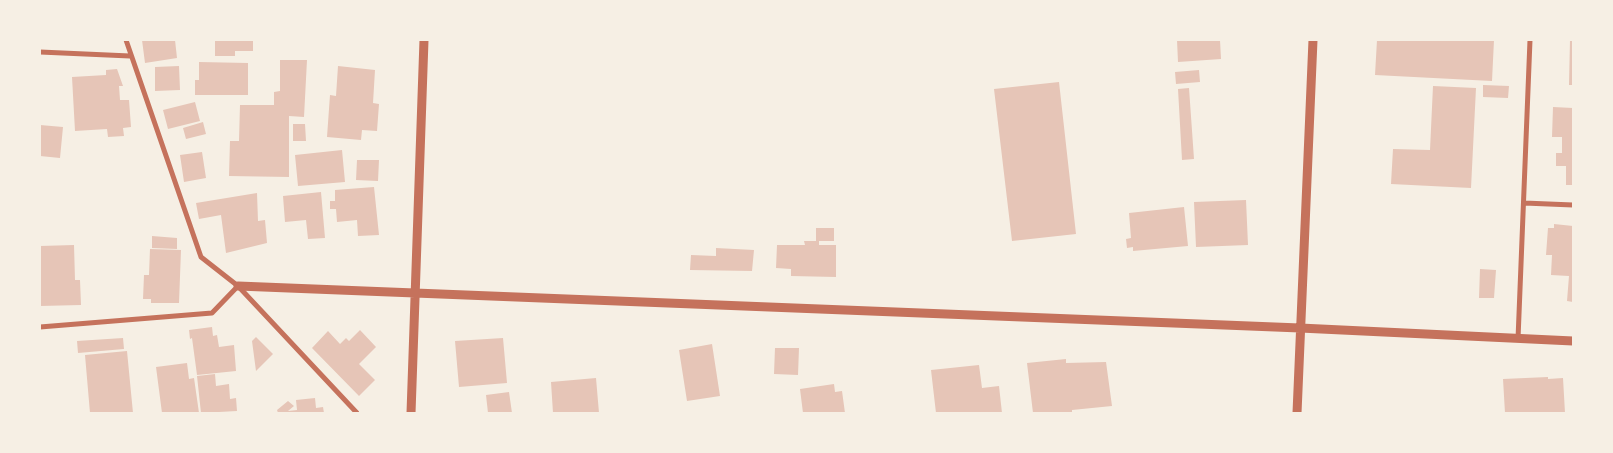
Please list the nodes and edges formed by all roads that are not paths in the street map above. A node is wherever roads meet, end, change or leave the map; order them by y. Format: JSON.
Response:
{"nodes":[{"id":1,"x":126,"y":40,"type":"edge"},
{"id":2,"x":424,"y":40,"type":"edge"},
{"id":3,"x":1313,"y":40,"type":"edge"},
{"id":4,"x":1530,"y":40,"type":"edge"},
{"id":5,"x":40,"y":52,"type":"edge"},
{"id":6,"x":130,"y":56,"type":"junction"},
{"id":7,"x":1524,"y":203,"type":"junction"},
{"id":8,"x":1573,"y":205,"type":"edge"},
{"id":9,"x":238,"y":286,"type":"junction"},
{"id":10,"x":417,"y":294,"type":"junction"},
{"id":11,"x":40,"y":327,"type":"edge"},
{"id":12,"x":1300,"y":328,"type":"junction"},
{"id":13,"x":1518,"y":340,"type":"junction"},
{"id":14,"x":1573,"y":342,"type":"edge"},
{"id":15,"x":357,"y":413,"type":"edge"},
{"id":16,"x":411,"y":413,"type":"edge"},
{"id":17,"x":1297,"y":413,"type":"edge"}],
"edges":[{"from":1,"to":6,"type":"street"},
{"from":2,"to":10,"type":"street"},
{"from":3,"to":12,"type":"street"},
{"from":4,"to":7,"type":"street"},
{"from":5,"to":6,"type":"street"},
{"from":6,"to":9,"type":"street"},
{"from":7,"to":8,"type":"street"},
{"from":7,"to":13,"type":"street"},
{"from":9,"to":10,"type":"street"},
{"from":9,"to":11,"type":"street"},
{"from":9,"to":15,"type":"street"},
{"from":10,"to":12,"type":"street"},
{"from":10,"to":16,"type":"street"},
{"from":12,"to":13,"type":"street"},
{"from":12,"to":17,"type":"street"},
{"from":13,"to":14,"type":"street"}]}
